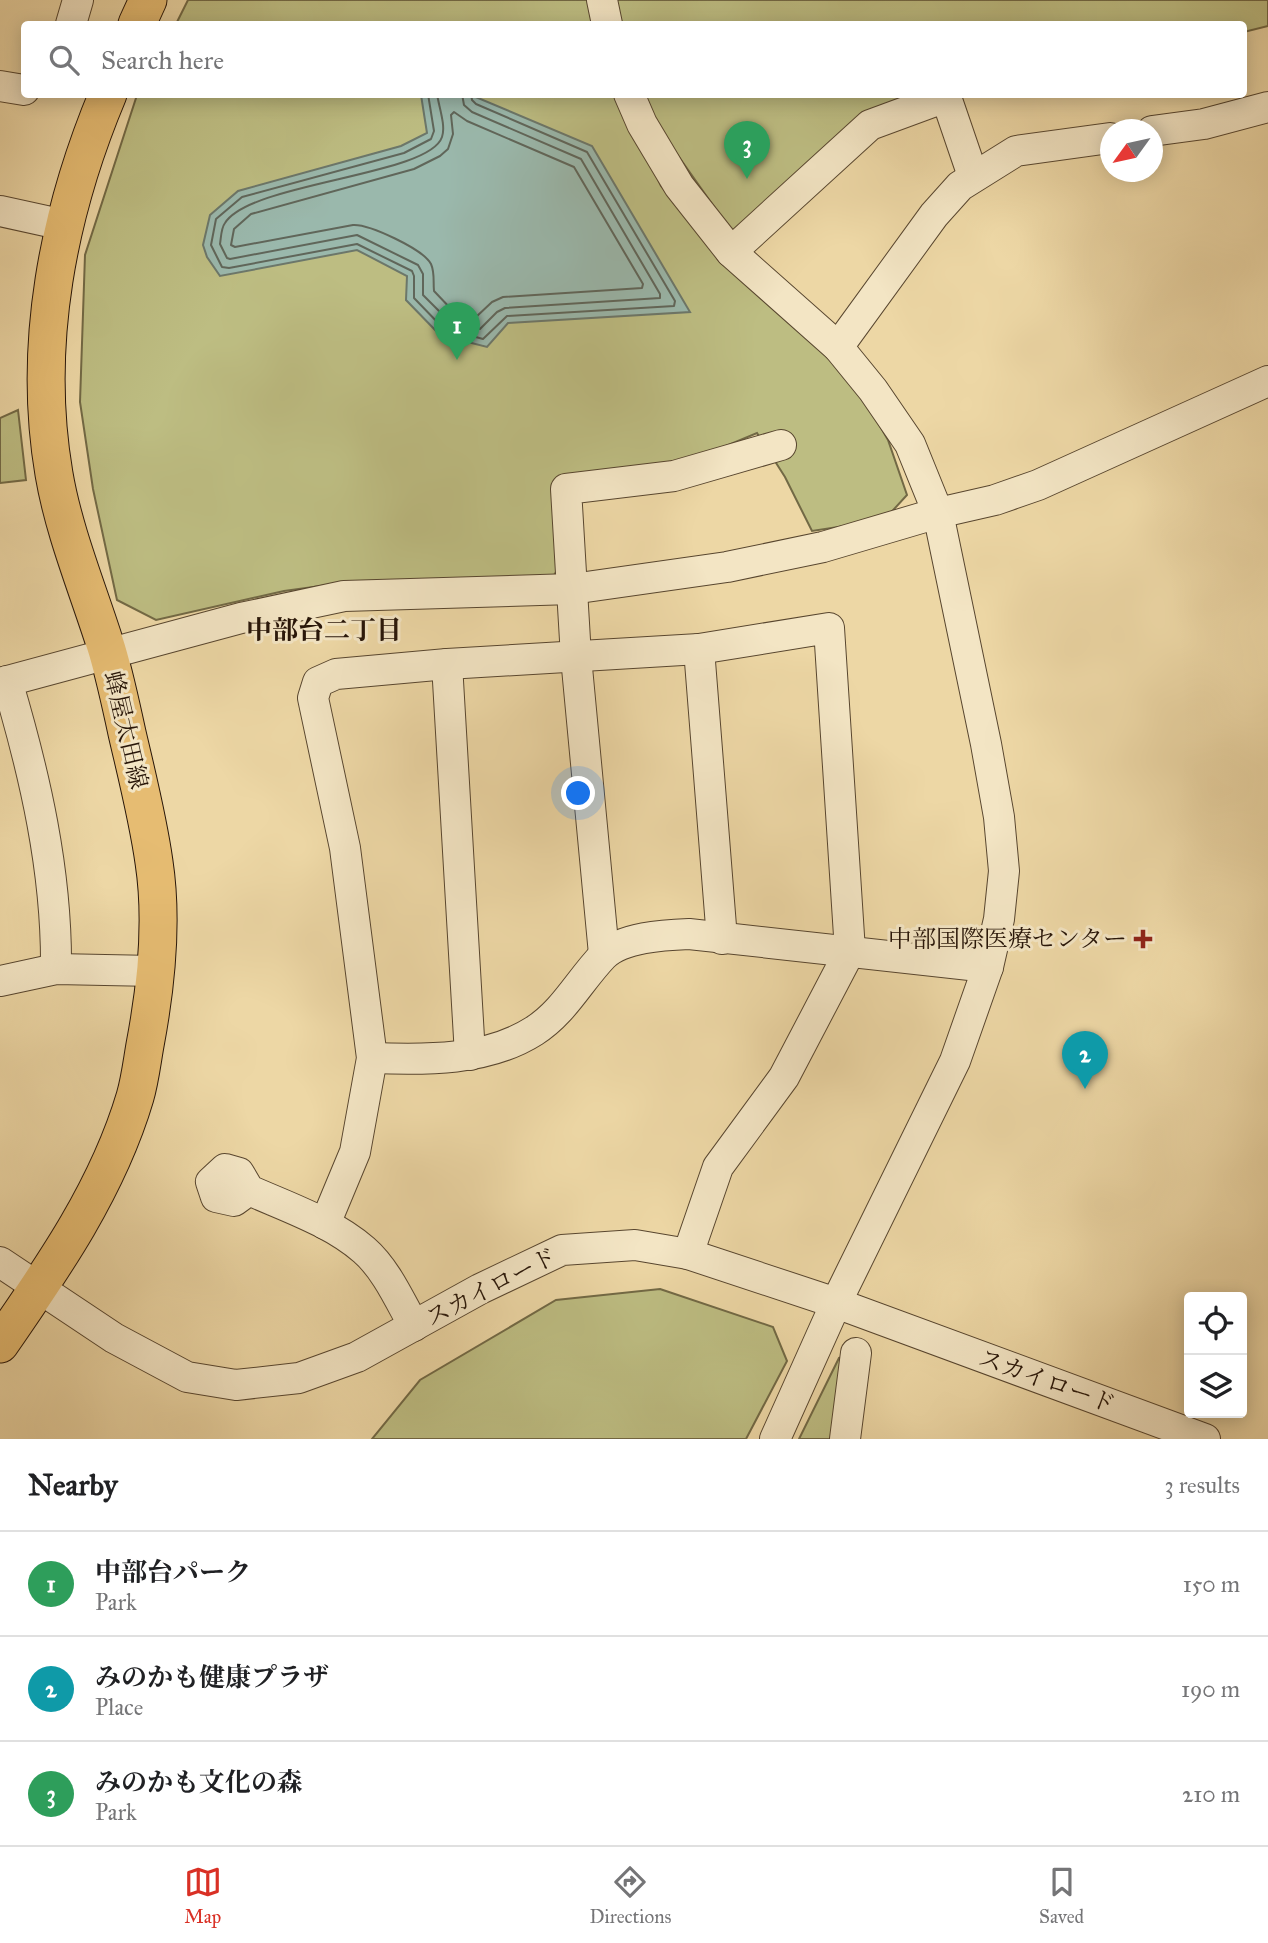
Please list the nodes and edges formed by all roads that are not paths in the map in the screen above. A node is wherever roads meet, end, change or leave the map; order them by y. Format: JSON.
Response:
{"nodes":[{"id":1,"x":78,"y":0,"type":"edge"},
{"id":2,"x":148,"y":0,"type":"edge"},
{"id":3,"x":602,"y":0,"type":"edge"},
{"id":4,"x":72,"y":21,"type":"edge"},
{"id":5,"x":139,"y":21,"type":"edge"},
{"id":6,"x":606,"y":21,"type":"edge"},
{"id":7,"x":0,"y":86,"type":"edge"},
{"id":8,"x":21,"y":90,"type":"edge"},
{"id":9,"x":106,"y":98,"type":"edge"},
{"id":10,"x":631,"y":98,"type":"edge"},
{"id":11,"x":943,"y":98,"type":"edge"},
{"id":12,"x":946,"y":98,"type":"edge"},
{"id":13,"x":1268,"y":107,"type":"edge"},
{"id":14,"x":1163,"y":130,"type":"edge"},
{"id":15,"x":1100,"y":140,"type":"edge"},
{"id":16,"x":973,"y":176,"type":"junction"},
{"id":17,"x":0,"y":211,"type":"edge"},
{"id":18,"x":64,"y":225,"type":"junction"},
{"id":19,"x":731,"y":252,"type":"junction"},
{"id":20,"x":838,"y":347,"type":"junction"},
{"id":21,"x":1268,"y":381,"type":"edge"},
{"id":22,"x":781,"y":445,"type":"dead end"},
{"id":23,"x":938,"y":513,"type":"junction"},
{"id":24,"x":572,"y":589,"type":"junction"},
{"id":25,"x":699,"y":649,"type":"junction"},
{"id":26,"x":108,"y":655,"type":"junction"},
{"id":27,"x":576,"y":657,"type":"junction"},
{"id":28,"x":447,"y":664,"type":"junction"},
{"id":29,"x":4,"y":682,"type":"edge"},
{"id":30,"x":722,"y":939,"type":"junction"},
{"id":31,"x":850,"y":951,"type":"junction"},
{"id":32,"x":604,"y":954,"type":"junction"},
{"id":33,"x":989,"y":967,"type":"junction"},
{"id":34,"x":56,"y":970,"type":"junction"},
{"id":35,"x":154,"y":971,"type":"junction"},
{"id":36,"x":0,"y":981,"type":"edge"},
{"id":37,"x":470,"y":1055,"type":"junction"},
{"id":38,"x":372,"y":1058,"type":"junction"},
{"id":39,"x":249,"y":1190,"type":"dead end"},
{"id":40,"x":325,"y":1224,"type":"junction"},
{"id":41,"x":688,"y":1254,"type":"junction"},
{"id":42,"x":0,"y":1262,"type":"edge"},
{"id":43,"x":39,"y":1288,"type":"junction"},
{"id":44,"x":836,"y":1303,"type":"junction"},
{"id":45,"x":414,"y":1326,"type":"junction"},
{"id":46,"x":0,"y":1344,"type":"edge"},
{"id":47,"x":856,"y":1353,"type":"dead end"},
{"id":48,"x":775,"y":1439,"type":"edge"},
{"id":49,"x":845,"y":1439,"type":"edge"},
{"id":50,"x":1205,"y":1439,"type":"edge"}],
"edges":[{"from":1,"to":4,"type":"street"},
{"from":2,"to":5,"type":"main road"},
{"from":3,"to":6,"type":"street"},
{"from":7,"to":8,"type":"street"},
{"from":9,"to":18,"type":"main road","name":"蜂屋太田線"},
{"from":10,"to":19,"type":"street"},
{"from":11,"to":19,"type":"street"},
{"from":12,"to":16,"type":"street"},
{"from":13,"to":14,"type":"street"},
{"from":15,"to":16,"type":"street"},
{"from":16,"to":20,"type":"street"},
{"from":17,"to":18,"type":"street"},
{"from":18,"to":26,"type":"main road","name":"蜂屋太田線"},
{"from":19,"to":20,"type":"street"},
{"from":20,"to":23,"type":"street"},
{"from":21,"to":23,"type":"street"},
{"from":22,"to":24,"type":"street"},
{"from":23,"to":24,"type":"street"},
{"from":23,"to":33,"type":"street"},
{"from":24,"to":26,"type":"street"},
{"from":24,"to":27,"type":"street"},
{"from":25,"to":27,"type":"street"},
{"from":25,"to":30,"type":"street"},
{"from":25,"to":31,"type":"street"},
{"from":26,"to":29,"type":"street"},
{"from":26,"to":35,"type":"main road","name":"蜂屋太田線"},
{"from":27,"to":28,"type":"street"},
{"from":27,"to":32,"type":"street"},
{"from":28,"to":37,"type":"street"},
{"from":28,"to":38,"type":"street"},
{"from":29,"to":34,"type":"street"},
{"from":30,"to":31,"type":"street"},
{"from":30,"to":32,"type":"street"},
{"from":31,"to":33,"type":"street"},
{"from":31,"to":41,"type":"street"},
{"from":32,"to":37,"type":"street"},
{"from":33,"to":44,"type":"street"},
{"from":34,"to":35,"type":"street"},
{"from":34,"to":36,"type":"street"},
{"from":35,"to":43,"type":"main road","name":"蜂屋太田線"},
{"from":37,"to":38,"type":"street"},
{"from":38,"to":40,"type":"street"},
{"from":39,"to":40,"type":"street"},
{"from":40,"to":45,"type":"street"},
{"from":41,"to":44,"type":"street","name":"スカイロード"},
{"from":41,"to":45,"type":"street","name":"スカイロード"},
{"from":42,"to":43,"type":"street","name":"スカイロード"},
{"from":43,"to":45,"type":"street","name":"スカイロード"},
{"from":43,"to":46,"type":"main road","name":"蜂屋太田線"},
{"from":44,"to":48,"type":"street"},
{"from":44,"to":50,"type":"street","name":"スカイロード"},
{"from":47,"to":49,"type":"street"}]}
